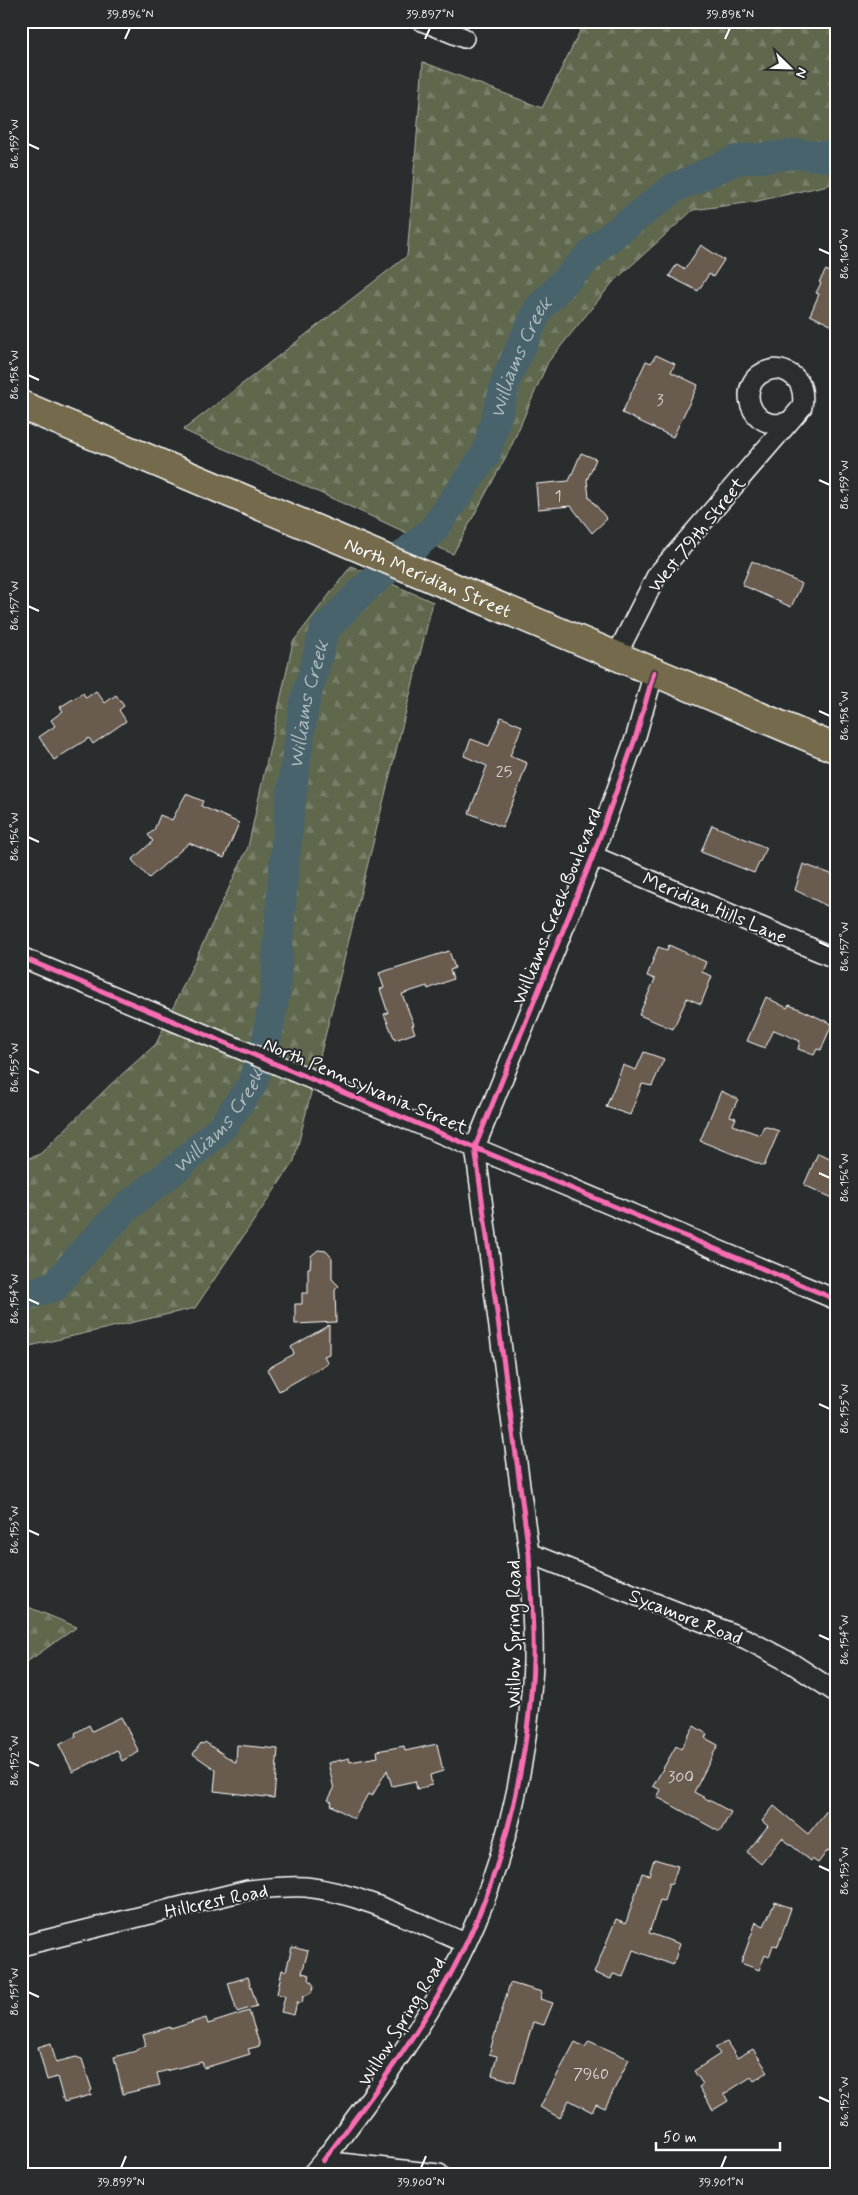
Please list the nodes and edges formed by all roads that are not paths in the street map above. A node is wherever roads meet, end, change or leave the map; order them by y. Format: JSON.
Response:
{"nodes":[{"id":1,"x":422,"y":21,"type":"edge"},
{"id":2,"x":464,"y":38,"type":"dead end"},
{"id":3,"x":21,"y":405,"type":"edge"},
{"id":4,"x":790,"y":421,"type":"dead end"},
{"id":5,"x":616,"y":656,"type":"junction"},
{"id":6,"x":654,"y":672,"type":"junction"},
{"id":7,"x":837,"y":749,"type":"edge"},
{"id":8,"x":593,"y":856,"type":"junction"},
{"id":9,"x":21,"y":957,"type":"edge"},
{"id":10,"x":837,"y":959,"type":"edge"},
{"id":11,"x":475,"y":1147,"type":"junction"},
{"id":12,"x":837,"y":1300,"type":"edge"},
{"id":13,"x":528,"y":1553,"type":"junction"},
{"id":14,"x":837,"y":1693,"type":"edge"},
{"id":15,"x":466,"y":1943,"type":"junction"},
{"id":16,"x":21,"y":1946,"type":"edge"},
{"id":17,"x":317,"y":2168,"type":"edge"},
{"id":18,"x":439,"y":2174,"type":"edge"}],
"edges":[{"from":1,"to":2,"type":"street"},
{"from":3,"to":5,"type":"main road","name":"North Meridian Street"},
{"from":4,"to":5,"type":"street","name":"West 79th Street"},
{"from":5,"to":6,"type":"main road","name":"North Meridian Street"},
{"from":6,"to":7,"type":"main road","name":"North Meridian Street"},
{"from":6,"to":8,"type":"street","name":"Williams Creek Boulevard"},
{"from":8,"to":10,"type":"street","name":"Meridian Hills Lane"},
{"from":8,"to":11,"type":"street","name":"Williams Creek Boulevard"},
{"from":9,"to":11,"type":"street","name":"North Pennsylvania Street"},
{"from":11,"to":12,"type":"street","name":"North Pennsylvania Street"},
{"from":11,"to":13,"type":"street","name":"Willow Spring Road"},
{"from":13,"to":14,"type":"street","name":"Sycamore Road"},
{"from":13,"to":15,"type":"street","name":"Willow Spring Road"},
{"from":15,"to":16,"type":"street","name":"Hillcrest Road"},
{"from":15,"to":17,"type":"street","name":"Willow Spring Road"},
{"from":17,"to":18,"type":"street"}]}
